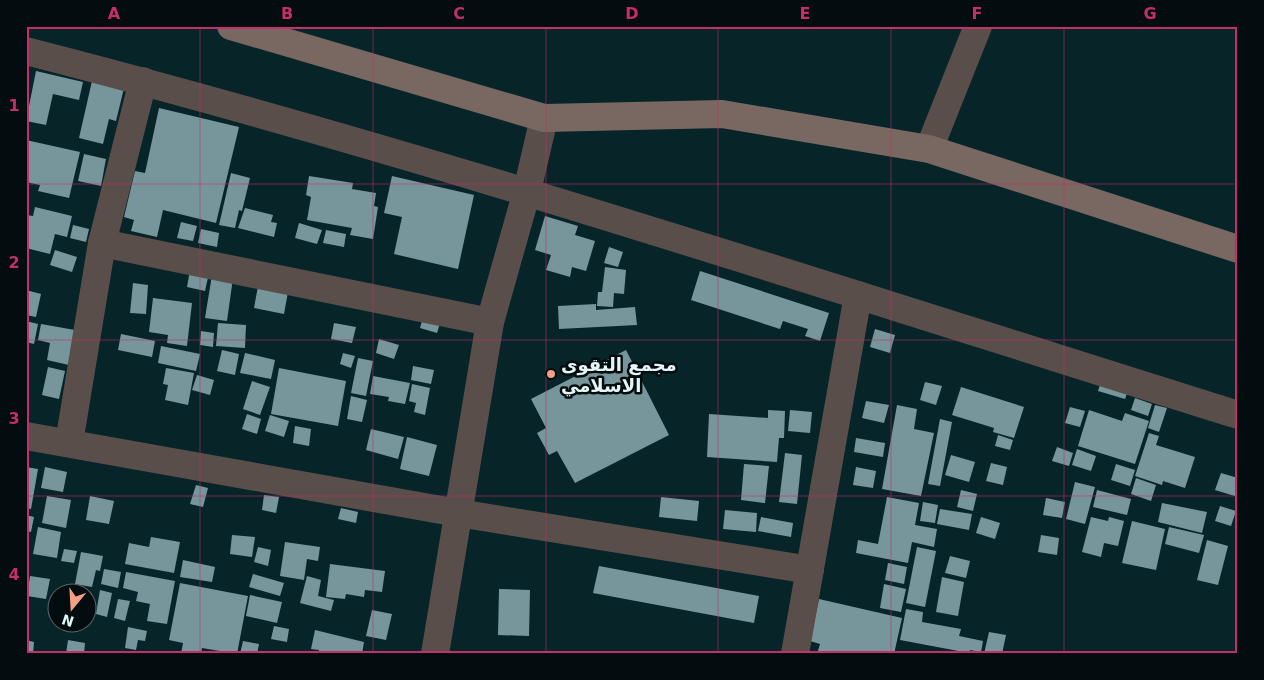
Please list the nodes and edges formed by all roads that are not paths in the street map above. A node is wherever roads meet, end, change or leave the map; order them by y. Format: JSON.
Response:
{"nodes":[{"id":1,"x":230,"y":26,"type":"edge"},
{"id":2,"x":978,"y":26,"type":"edge"},
{"id":3,"x":26,"y":51,"type":"edge"},
{"id":4,"x":142,"y":81,"type":"junction"},
{"id":5,"x":544,"y":118,"type":"junction"},
{"id":6,"x":929,"y":149,"type":"junction"},
{"id":7,"x":527,"y":191,"type":"junction"},
{"id":8,"x":102,"y":243,"type":"junction"},
{"id":9,"x":1238,"y":250,"type":"edge"},
{"id":10,"x":858,"y":295,"type":"junction"},
{"id":11,"x":490,"y":322,"type":"junction"},
{"id":12,"x":1238,"y":415,"type":"edge"},
{"id":13,"x":26,"y":436,"type":"edge"},
{"id":14,"x":69,"y":443,"type":"junction"},
{"id":15,"x":458,"y":513,"type":"junction"},
{"id":16,"x":810,"y":570,"type":"junction"},
{"id":17,"x":435,"y":654,"type":"edge"},
{"id":18,"x":795,"y":654,"type":"edge"}],
"edges":[{"from":1,"to":5,"type":"street"},
{"from":2,"to":6,"type":"street"},
{"from":3,"to":4,"type":"street"},
{"from":4,"to":7,"type":"street"},
{"from":4,"to":8,"type":"street"},
{"from":5,"to":6,"type":"street"},
{"from":5,"to":7,"type":"street"},
{"from":6,"to":9,"type":"street"},
{"from":7,"to":10,"type":"street"},
{"from":7,"to":11,"type":"street"},
{"from":8,"to":11,"type":"street"},
{"from":8,"to":14,"type":"street"},
{"from":10,"to":12,"type":"street"},
{"from":10,"to":16,"type":"street"},
{"from":11,"to":15,"type":"street"},
{"from":13,"to":14,"type":"street"},
{"from":14,"to":15,"type":"street"},
{"from":15,"to":16,"type":"street"},
{"from":15,"to":17,"type":"street"},
{"from":16,"to":18,"type":"street"}]}
